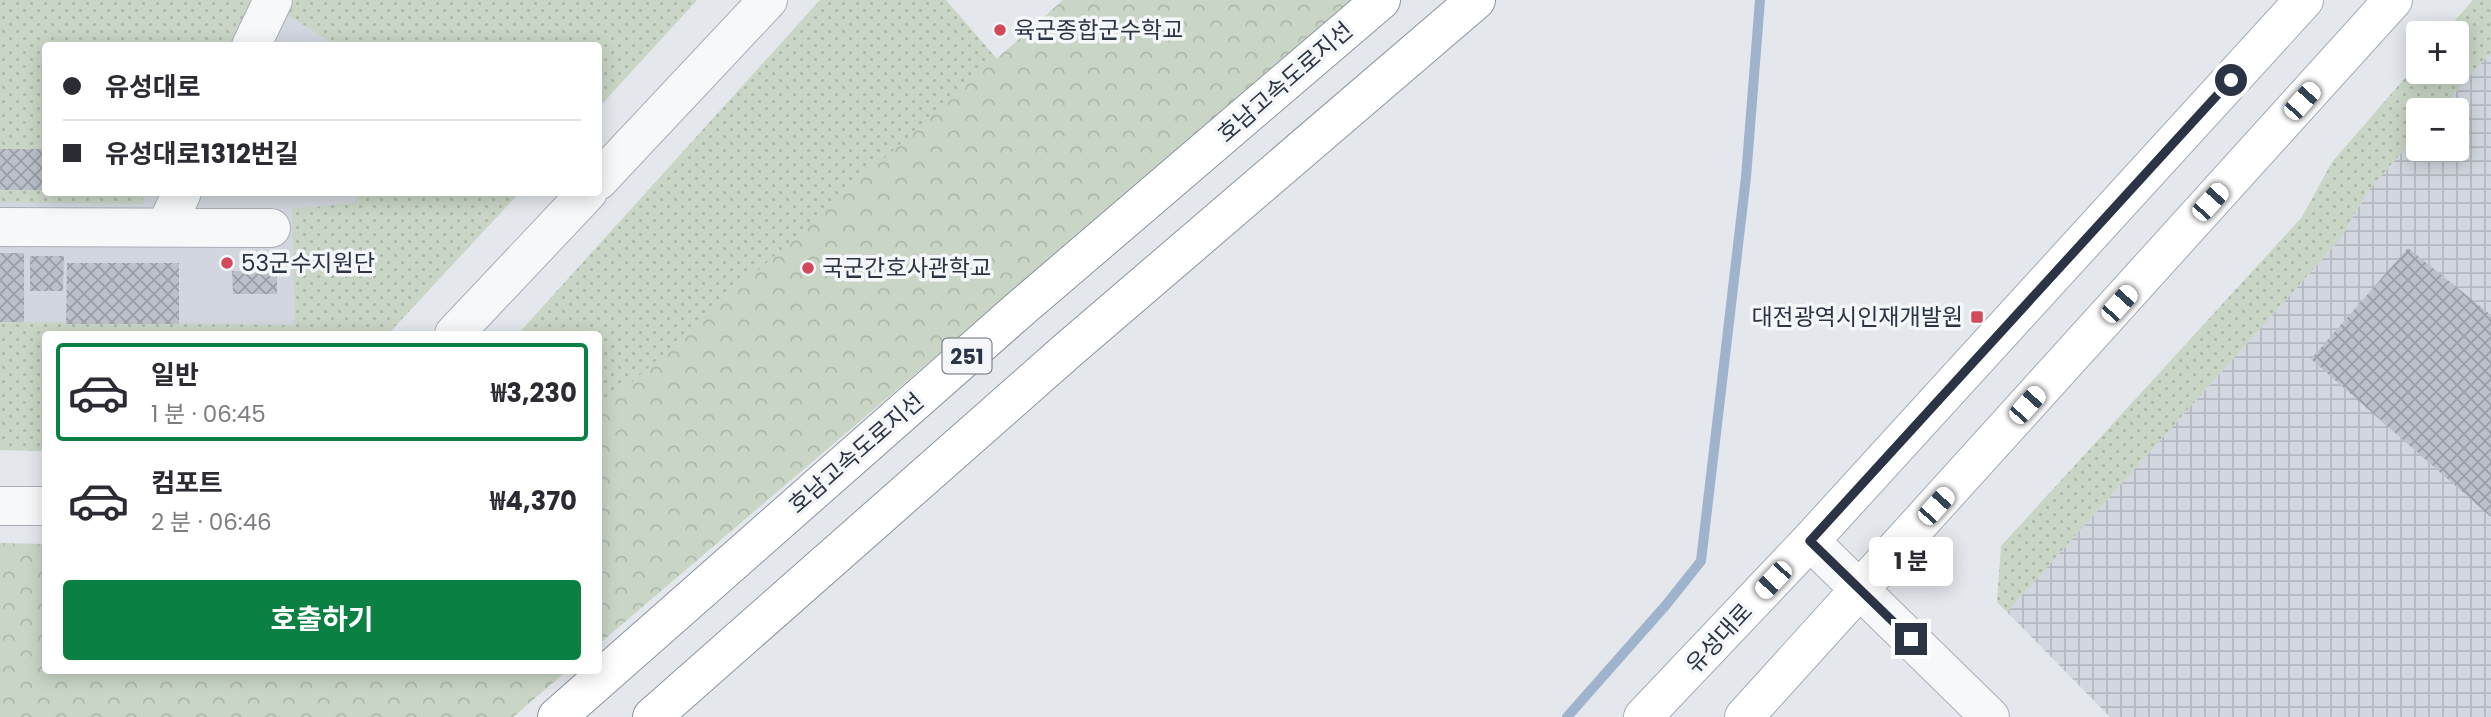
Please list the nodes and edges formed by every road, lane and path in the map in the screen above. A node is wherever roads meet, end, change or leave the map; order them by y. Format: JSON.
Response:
{"nodes":[{"id":1,"x":273,"y":0,"type":"edge"},
{"id":2,"x":768,"y":0,"type":"edge"},
{"id":3,"x":1381,"y":0,"type":"edge"},
{"id":4,"x":1476,"y":0,"type":"edge"},
{"id":5,"x":2304,"y":0,"type":"edge"},
{"id":6,"x":2393,"y":0,"type":"edge"},
{"id":7,"x":253,"y":42,"type":"edge"},
{"id":8,"x":602,"y":177,"type":"edge"},
{"id":9,"x":180,"y":196,"type":"edge"},
{"id":10,"x":584,"y":196,"type":"edge"},
{"id":11,"x":0,"y":227,"type":"edge"},
{"id":12,"x":166,"y":227,"type":"junction"},
{"id":13,"x":271,"y":228,"type":"dead end"},
{"id":14,"x":457,"y":331,"type":"edge"},
{"id":15,"x":0,"y":506,"type":"edge"},
{"id":16,"x":42,"y":506,"type":"edge"},
{"id":17,"x":1810,"y":541,"type":"junction"},
{"id":18,"x":1860,"y":590,"type":"junction"},
{"id":19,"x":557,"y":717,"type":"edge"},
{"id":20,"x":652,"y":717,"type":"edge"},
{"id":21,"x":1643,"y":717,"type":"edge"},
{"id":22,"x":1744,"y":717,"type":"edge"},
{"id":23,"x":1990,"y":717,"type":"edge"}],
"edges":[{"from":1,"to":7,"type":"street"},
{"from":2,"to":8,"type":"street"},
{"from":3,"to":19,"type":"main road","name":"호남고속도로지선","number":"251"},
{"from":4,"to":20,"type":"main road","number":"251"},
{"from":5,"to":17,"type":"main road","name":"유성대로"},
{"from":6,"to":18,"type":"main road"},
{"from":9,"to":12,"type":"street"},
{"from":10,"to":14,"type":"street"},
{"from":11,"to":12,"type":"street"},
{"from":12,"to":13,"type":"street"},
{"from":15,"to":16,"type":"street"},
{"from":17,"to":18,"type":"street"},
{"from":17,"to":21,"type":"main road","name":"유성대로"},
{"from":18,"to":22,"type":"main road"},
{"from":18,"to":23,"type":"street"}]}
